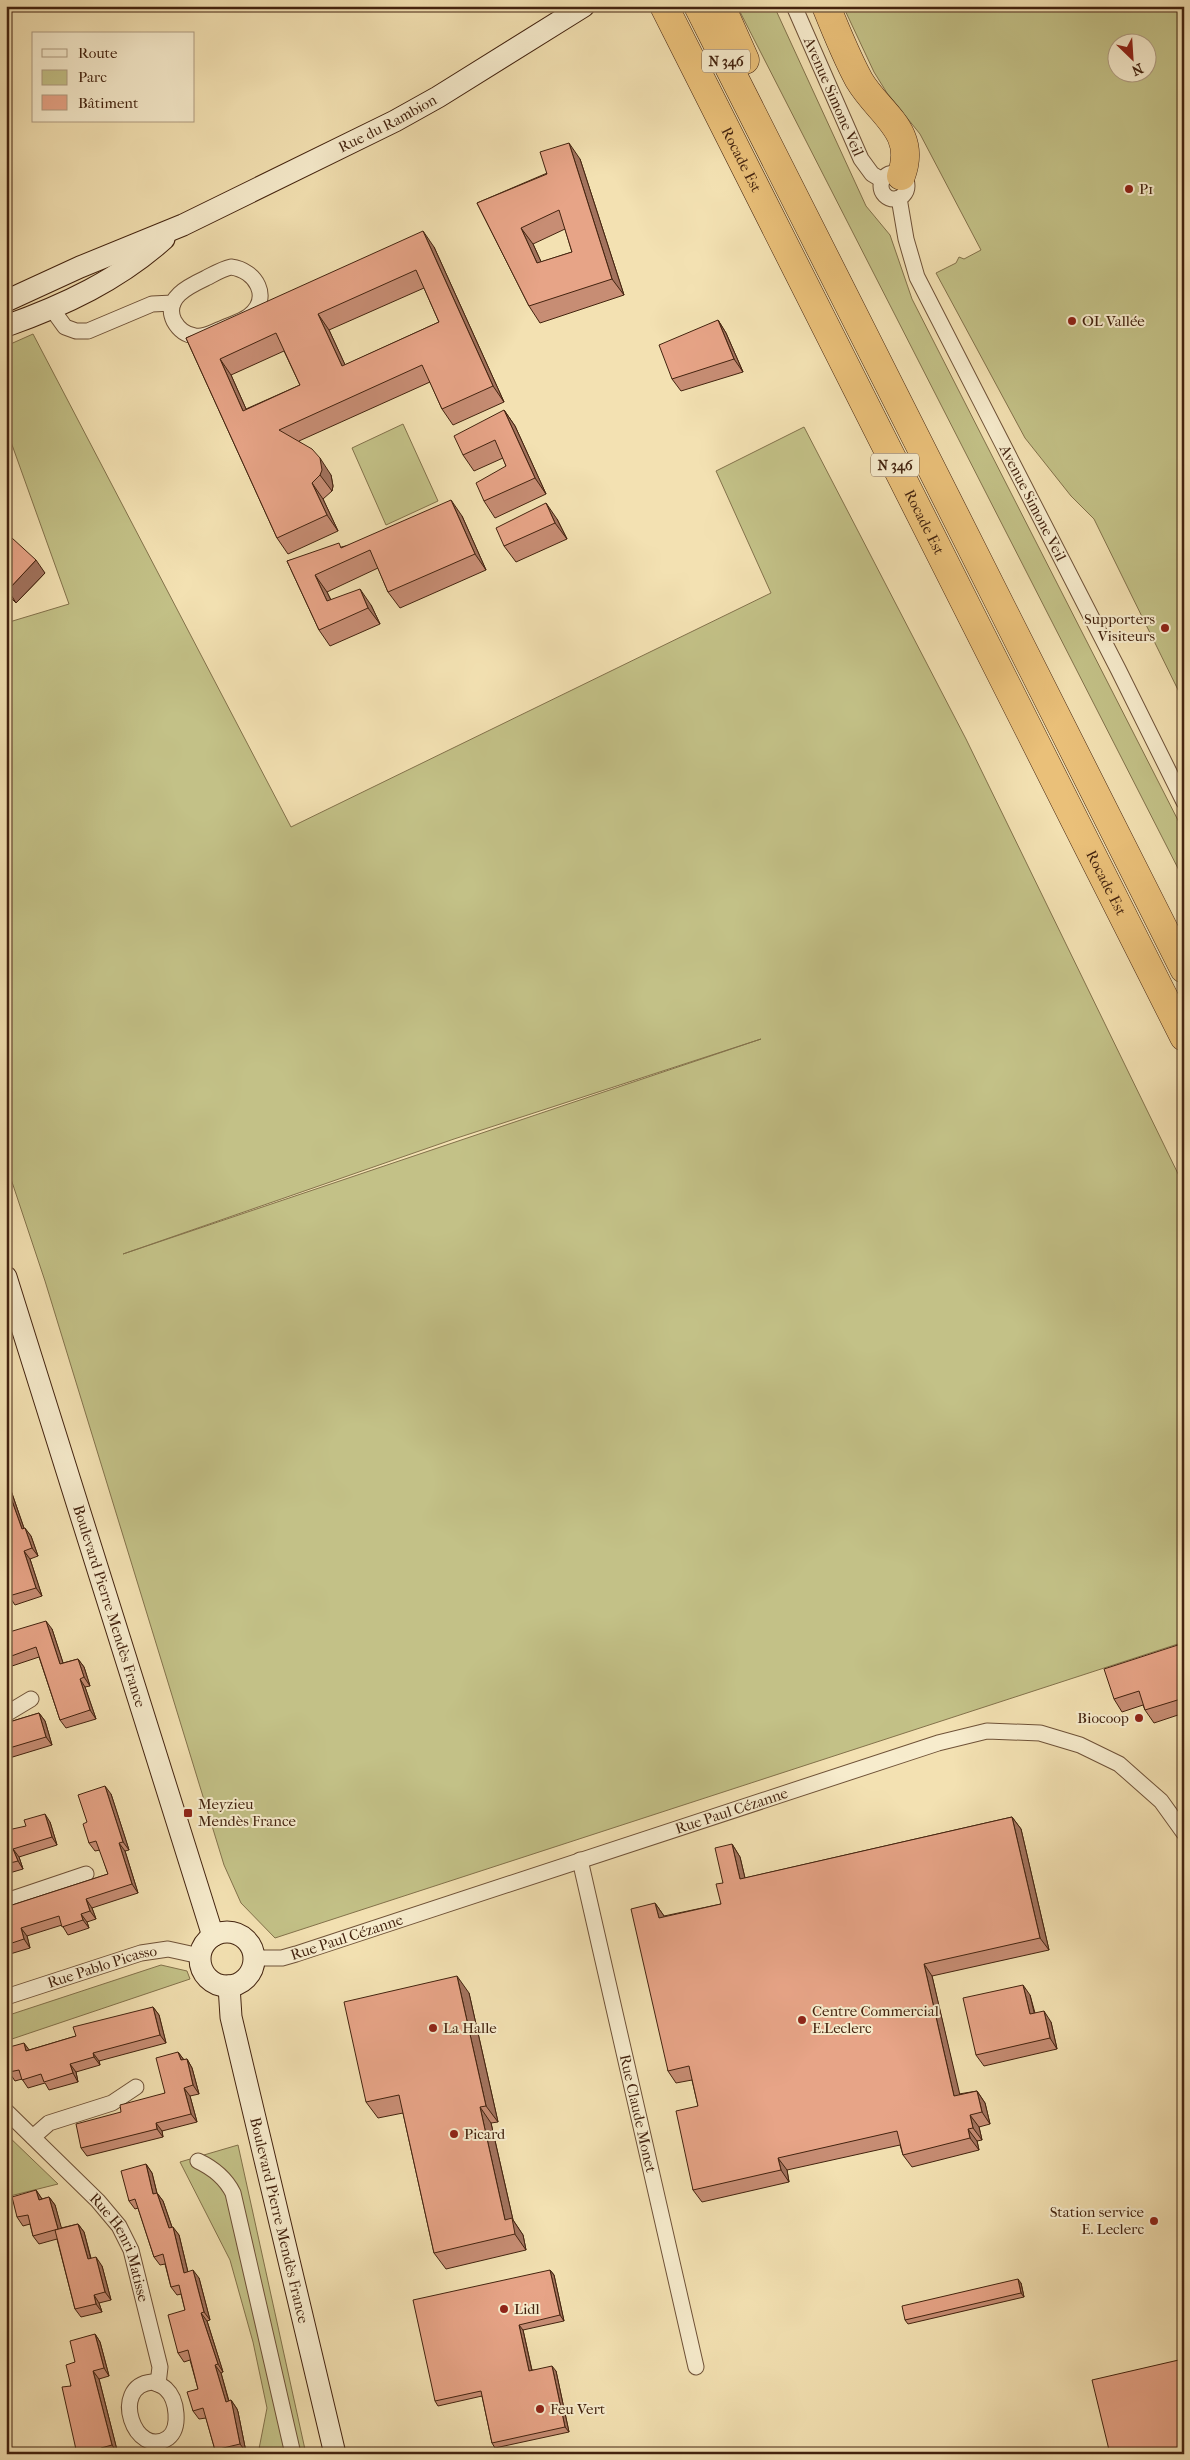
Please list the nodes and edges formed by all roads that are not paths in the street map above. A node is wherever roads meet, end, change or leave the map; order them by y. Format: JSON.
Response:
{"nodes":[{"id":1,"x":584,"y":6,"type":"edge"},
{"id":2,"x":664,"y":6,"type":"edge"},
{"id":3,"x":698,"y":6,"type":"edge"},
{"id":4,"x":721,"y":6,"type":"edge"},
{"id":5,"x":794,"y":6,"type":"edge"},
{"id":6,"x":826,"y":6,"type":"edge"},
{"id":7,"x":753,"y":115,"type":"junction"},
{"id":8,"x":894,"y":185,"type":"junction"},
{"id":9,"x":183,"y":225,"type":"junction"},
{"id":10,"x":6,"y":301,"type":"edge"},
{"id":11,"x":173,"y":303,"type":"junction"},
{"id":12,"x":52,"y":310,"type":"junction"},
{"id":13,"x":6,"y":326,"type":"edge"},
{"id":14,"x":1184,"y":802,"type":"edge"},
{"id":15,"x":1184,"y":969,"type":"edge"},
{"id":16,"x":1184,"y":1037,"type":"edge"},
{"id":17,"x":6,"y":1277,"type":"edge"},
{"id":18,"x":31,"y":1699,"type":"dead end"},
{"id":19,"x":6,"y":1714,"type":"edge"},
{"id":20,"x":1184,"y":1833,"type":"edge"},
{"id":21,"x":580,"y":1860,"type":"junction"},
{"id":22,"x":86,"y":1874,"type":"dead end"},
{"id":23,"x":6,"y":1901,"type":"edge"},
{"id":24,"x":213,"y":1936,"type":"junction"},
{"id":25,"x":200,"y":1956,"type":"junction"},
{"id":26,"x":254,"y":1958,"type":"junction"},
{"id":27,"x":229,"y":1986,"type":"junction"},
{"id":28,"x":6,"y":1997,"type":"edge"},
{"id":29,"x":136,"y":2087,"type":"dead end"},
{"id":30,"x":6,"y":2111,"type":"edge"},
{"id":31,"x":33,"y":2138,"type":"junction"},
{"id":32,"x":198,"y":2161,"type":"dead end"},
{"id":33,"x":696,"y":2368,"type":"dead end"},
{"id":34,"x":158,"y":2384,"type":"dead end"},
{"id":35,"x":293,"y":2454,"type":"edge"},
{"id":36,"x":335,"y":2454,"type":"edge"}],
"edges":[{"from":1,"to":9,"type":"street","name":"Rue du Rambion"},
{"from":2,"to":16,"type":"highway","name":"Rocade Est","number":"N 346"},
{"from":3,"to":7,"type":"highway","name":"Rocade Est","number":"N 346"},
{"from":4,"to":7,"type":"highway"},
{"from":5,"to":8,"type":"street","name":"Avenue Simone Veil"},
{"from":6,"to":8,"type":"highway"},
{"from":7,"to":15,"type":"highway","name":"Rocade Est","number":"N 346"},
{"from":8,"to":14,"type":"street","name":"Avenue Simone Veil"},
{"from":9,"to":10,"type":"street","name":"Rue du Rambion"},
{"from":9,"to":12,"type":"street","name":"Rue du Rambion"},
{"from":11,"to":11,"type":"street"},
{"from":11,"to":12,"type":"street"},
{"from":12,"to":13,"type":"street","name":"Rue du Rambion"},
{"from":17,"to":24,"type":"street","name":"Boulevard Pierre Mendès France"},
{"from":18,"to":19,"type":"street"},
{"from":20,"to":21,"type":"street","name":"Rue Paul Cézanne"},
{"from":21,"to":26,"type":"street","name":"Rue Paul Cézanne"},
{"from":21,"to":33,"type":"street","name":"Rue Claude Monet"},
{"from":22,"to":23,"type":"street"},
{"from":24,"to":25,"type":"street"},
{"from":24,"to":26,"type":"street"},
{"from":25,"to":27,"type":"street"},
{"from":25,"to":28,"type":"street","name":"Rue Pablo Picasso"},
{"from":26,"to":27,"type":"street"},
{"from":27,"to":36,"type":"street","name":"Boulevard Pierre Mendès France"},
{"from":29,"to":31,"type":"street"},
{"from":30,"to":31,"type":"street","name":"Rue Henri Matisse"},
{"from":31,"to":34,"type":"street","name":"Rue Henri Matisse"},
{"from":32,"to":35,"type":"street"}]}
